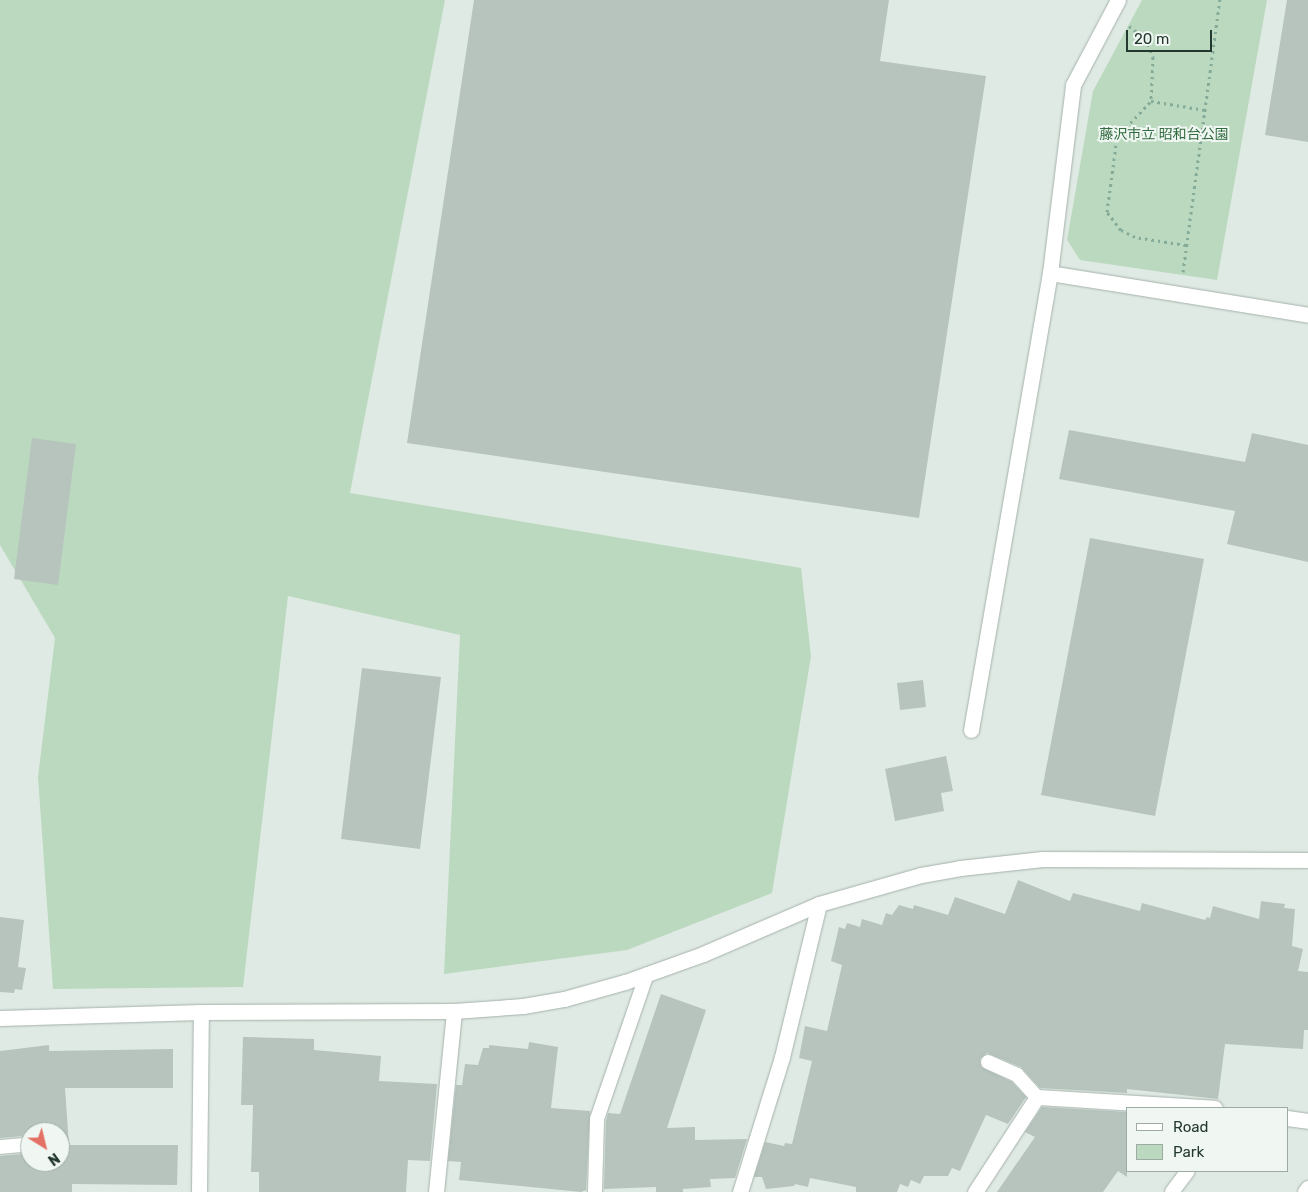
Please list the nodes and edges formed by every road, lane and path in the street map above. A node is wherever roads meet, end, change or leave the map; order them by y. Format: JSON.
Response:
{"nodes":[{"id":1,"x":1220,"y":0,"type":"edge"},
{"id":2,"x":1114,"y":6,"type":"edge"},
{"id":3,"x":1151,"y":101,"type":"junction"},
{"id":4,"x":1206,"y":110,"type":"junction"},
{"id":5,"x":1186,"y":244,"type":"junction"},
{"id":6,"x":1050,"y":274,"type":"junction"},
{"id":7,"x":1179,"y":296,"type":"junction"},
{"id":8,"x":1308,"y":316,"type":"edge"},
{"id":9,"x":971,"y":730,"type":"dead end"},
{"id":10,"x":1308,"y":860,"type":"edge"},
{"id":11,"x":819,"y":904,"type":"junction"},
{"id":12,"x":647,"y":974,"type":"junction"},
{"id":13,"x":201,"y":1012,"type":"junction"},
{"id":14,"x":454,"y":1012,"type":"junction"},
{"id":15,"x":0,"y":1018,"type":"edge"},
{"id":16,"x":988,"y":1062,"type":"dead end"},
{"id":17,"x":1036,"y":1097,"type":"junction"},
{"id":18,"x":1198,"y":1107,"type":"edge"},
{"id":19,"x":1288,"y":1118,"type":"edge"},
{"id":20,"x":1308,"y":1121,"type":"edge"},
{"id":21,"x":20,"y":1146,"type":"edge"},
{"id":22,"x":0,"y":1147,"type":"edge"},
{"id":23,"x":1187,"y":1172,"type":"edge"},
{"id":24,"x":1308,"y":1188,"type":"edge"},
{"id":25,"x":199,"y":1192,"type":"edge"},
{"id":26,"x":436,"y":1192,"type":"edge"},
{"id":27,"x":594,"y":1192,"type":"edge"},
{"id":28,"x":740,"y":1192,"type":"edge"},
{"id":29,"x":975,"y":1192,"type":"edge"},
{"id":30,"x":1172,"y":1192,"type":"edge"},
{"id":31,"x":1305,"y":1192,"type":"edge"}],
"edges":[{"from":1,"to":4,"type":"path"},
{"from":2,"to":3,"type":"path"},
{"from":2,"to":6,"type":"street"},
{"from":3,"to":4,"type":"path"},
{"from":3,"to":5,"type":"path"},
{"from":4,"to":5,"type":"path"},
{"from":5,"to":7,"type":"path"},
{"from":6,"to":7,"type":"street"},
{"from":6,"to":9,"type":"street"},
{"from":7,"to":8,"type":"street"},
{"from":10,"to":11,"type":"street"},
{"from":11,"to":12,"type":"street"},
{"from":11,"to":28,"type":"street"},
{"from":12,"to":14,"type":"street"},
{"from":12,"to":27,"type":"lane"},
{"from":13,"to":14,"type":"street"},
{"from":13,"to":15,"type":"street"},
{"from":13,"to":25,"type":"street"},
{"from":14,"to":26,"type":"street"},
{"from":16,"to":17,"type":"lane"},
{"from":17,"to":18,"type":"street"},
{"from":17,"to":29,"type":"street"},
{"from":19,"to":20,"type":"street"},
{"from":21,"to":22,"type":"lane"},
{"from":23,"to":30,"type":"lane"},
{"from":24,"to":31,"type":"lane"}]}
